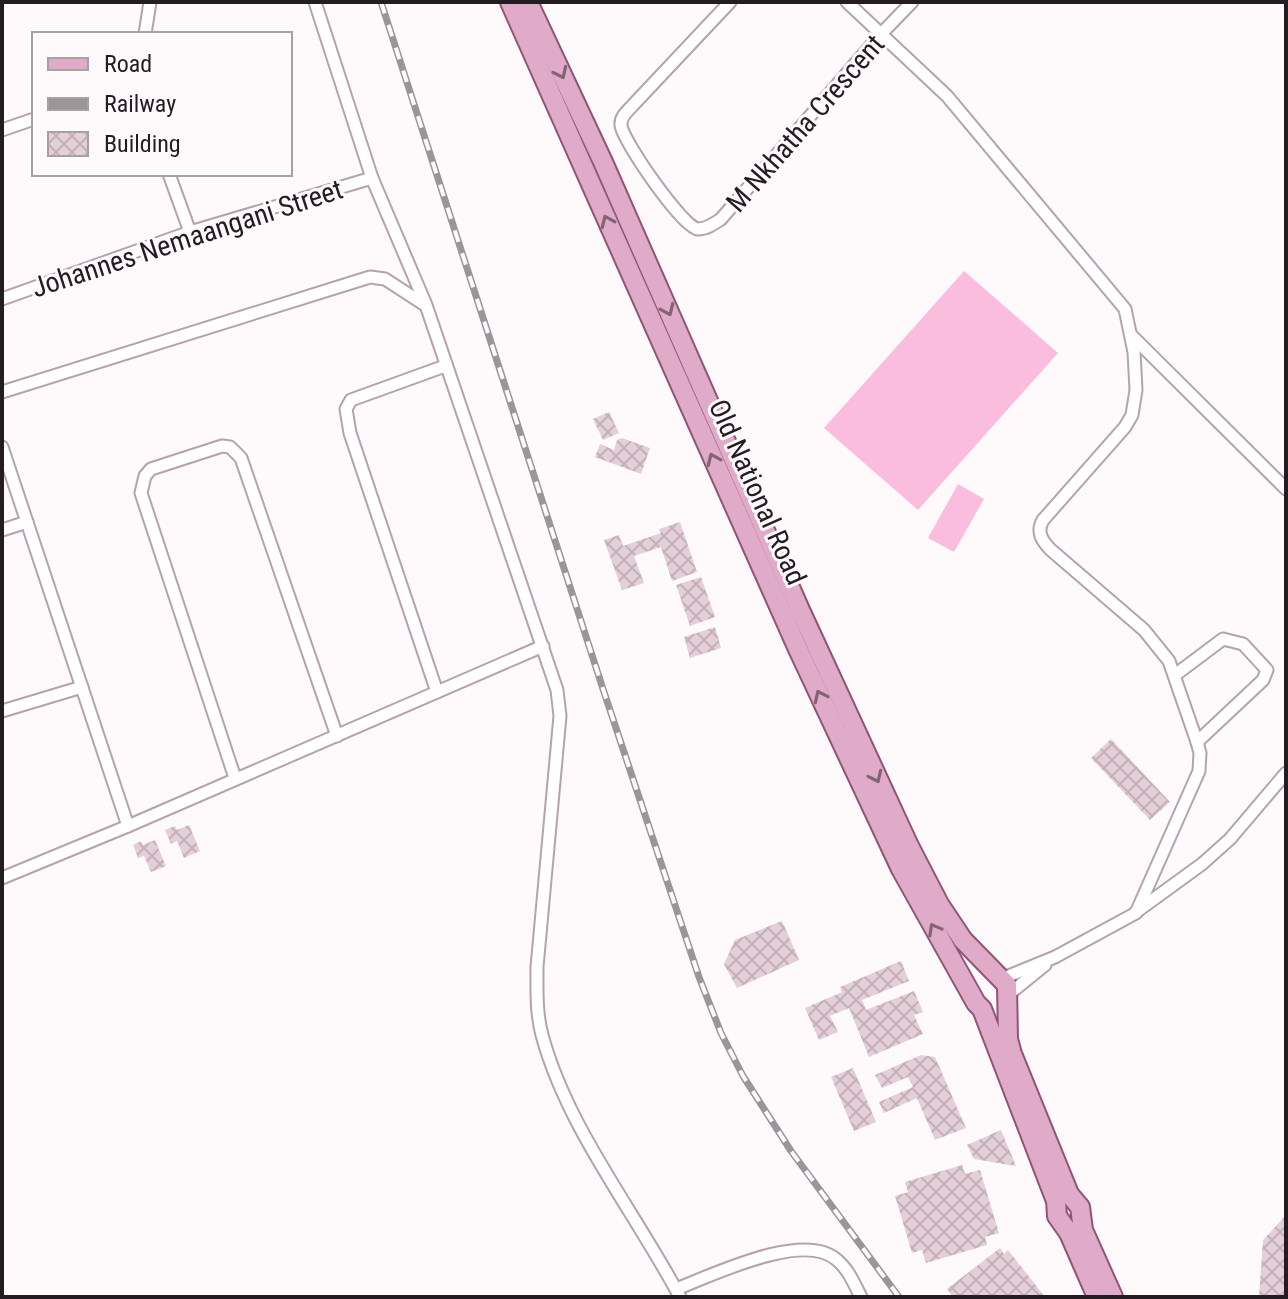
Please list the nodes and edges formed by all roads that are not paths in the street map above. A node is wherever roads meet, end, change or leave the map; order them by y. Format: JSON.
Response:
{"nodes":[{"id":1,"x":150,"y":2,"type":"edge"},
{"id":2,"x":315,"y":2,"type":"edge"},
{"id":3,"x":510,"y":2,"type":"edge"},
{"id":4,"x":528,"y":2,"type":"edge"},
{"id":5,"x":730,"y":2,"type":"edge"},
{"id":6,"x":847,"y":2,"type":"edge"},
{"id":7,"x":912,"y":2,"type":"edge"},
{"id":8,"x":145,"y":32,"type":"edge"},
{"id":9,"x":881,"y":34,"type":"junction"},
{"id":10,"x":32,"y":120,"type":"edge"},
{"id":11,"x":2,"y":130,"type":"edge"},
{"id":12,"x":170,"y":176,"type":"edge"},
{"id":13,"x":372,"y":178,"type":"junction"},
{"id":14,"x":190,"y":232,"type":"junction"},
{"id":15,"x":2,"y":299,"type":"edge"},
{"id":16,"x":426,"y":305,"type":"junction"},
{"id":17,"x":1131,"y":335,"type":"junction"},
{"id":18,"x":445,"y":366,"type":"junction"},
{"id":19,"x":2,"y":392,"type":"edge"},
{"id":20,"x":2,"y":447,"type":"edge"},
{"id":21,"x":1286,"y":489,"type":"edge"},
{"id":22,"x":27,"y":522,"type":"junction"},
{"id":23,"x":2,"y":530,"type":"edge"},
{"id":24,"x":543,"y":646,"type":"junction"},
{"id":25,"x":1175,"y":675,"type":"junction"},
{"id":26,"x":82,"y":687,"type":"junction"},
{"id":27,"x":437,"y":692,"type":"junction"},
{"id":28,"x":2,"y":711,"type":"edge"},
{"id":29,"x":337,"y":736,"type":"junction"},
{"id":30,"x":1197,"y":742,"type":"junction"},
{"id":31,"x":1286,"y":773,"type":"edge"},
{"id":32,"x":235,"y":778,"type":"junction"},
{"id":33,"x":128,"y":826,"type":"junction"},
{"id":34,"x":2,"y":878,"type":"edge"},
{"id":35,"x":1136,"y":913,"type":"junction"},
{"id":36,"x":1004,"y":987,"type":"junction"},
{"id":37,"x":977,"y":1003,"type":"junction"},
{"id":38,"x":1068,"y":1212,"type":"junction"},
{"id":39,"x":678,"y":1293,"type":"edge"},
{"id":40,"x":861,"y":1297,"type":"edge"},
{"id":41,"x":1097,"y":1297,"type":"edge"},
{"id":42,"x":1113,"y":1297,"type":"edge"}],
"edges":[{"from":1,"to":8,"type":"street"},
{"from":2,"to":13,"type":"street"},
{"from":37,"to":3,"type":"main road","name":"Old National Road","one_way":true},
{"from":4,"to":36,"type":"main road","name":"Old National Road","one_way":true},
{"from":5,"to":9,"type":"street","name":"M Nkhatha Crescent"},
{"from":6,"to":9,"type":"street"},
{"from":7,"to":9,"type":"street","name":"M Nkhatha Crescent"},
{"from":9,"to":17,"type":"street"},
{"from":10,"to":11,"type":"street"},
{"from":12,"to":14,"type":"street"},
{"from":13,"to":14,"type":"street","name":"Johannes Nemaangani Street"},
{"from":13,"to":16,"type":"street"},
{"from":14,"to":15,"type":"street","name":"Johannes Nemaangani Street"},
{"from":16,"to":18,"type":"street"},
{"from":16,"to":19,"type":"street"},
{"from":17,"to":21,"type":"street"},
{"from":17,"to":25,"type":"street"},
{"from":18,"to":24,"type":"street"},
{"from":18,"to":27,"type":"street"},
{"from":20,"to":22,"type":"street"},
{"from":22,"to":23,"type":"street"},
{"from":22,"to":26,"type":"street"},
{"from":24,"to":27,"type":"street"},
{"from":24,"to":39,"type":"street"},
{"from":25,"to":30,"type":"street"},
{"from":25,"to":30,"type":"street"},
{"from":26,"to":28,"type":"street"},
{"from":26,"to":33,"type":"street"},
{"from":27,"to":29,"type":"street"},
{"from":29,"to":32,"type":"street"},
{"from":29,"to":32,"type":"street"},
{"from":30,"to":35,"type":"street"},
{"from":31,"to":35,"type":"street"},
{"from":32,"to":33,"type":"street"},
{"from":33,"to":34,"type":"street"},
{"from":35,"to":36,"type":"street"},
{"from":36,"to":37,"type":"main road"},
{"from":36,"to":37,"type":"main road"},
{"from":36,"to":38,"type":"main road","name":"Old National Road"},
{"from":37,"to":38,"type":"main road","name":"Old National Road"},
{"from":38,"to":41,"type":"main road","name":"Old National Road"},
{"from":38,"to":42,"type":"main road","name":"Old National Road"},
{"from":39,"to":40,"type":"street"}]}
